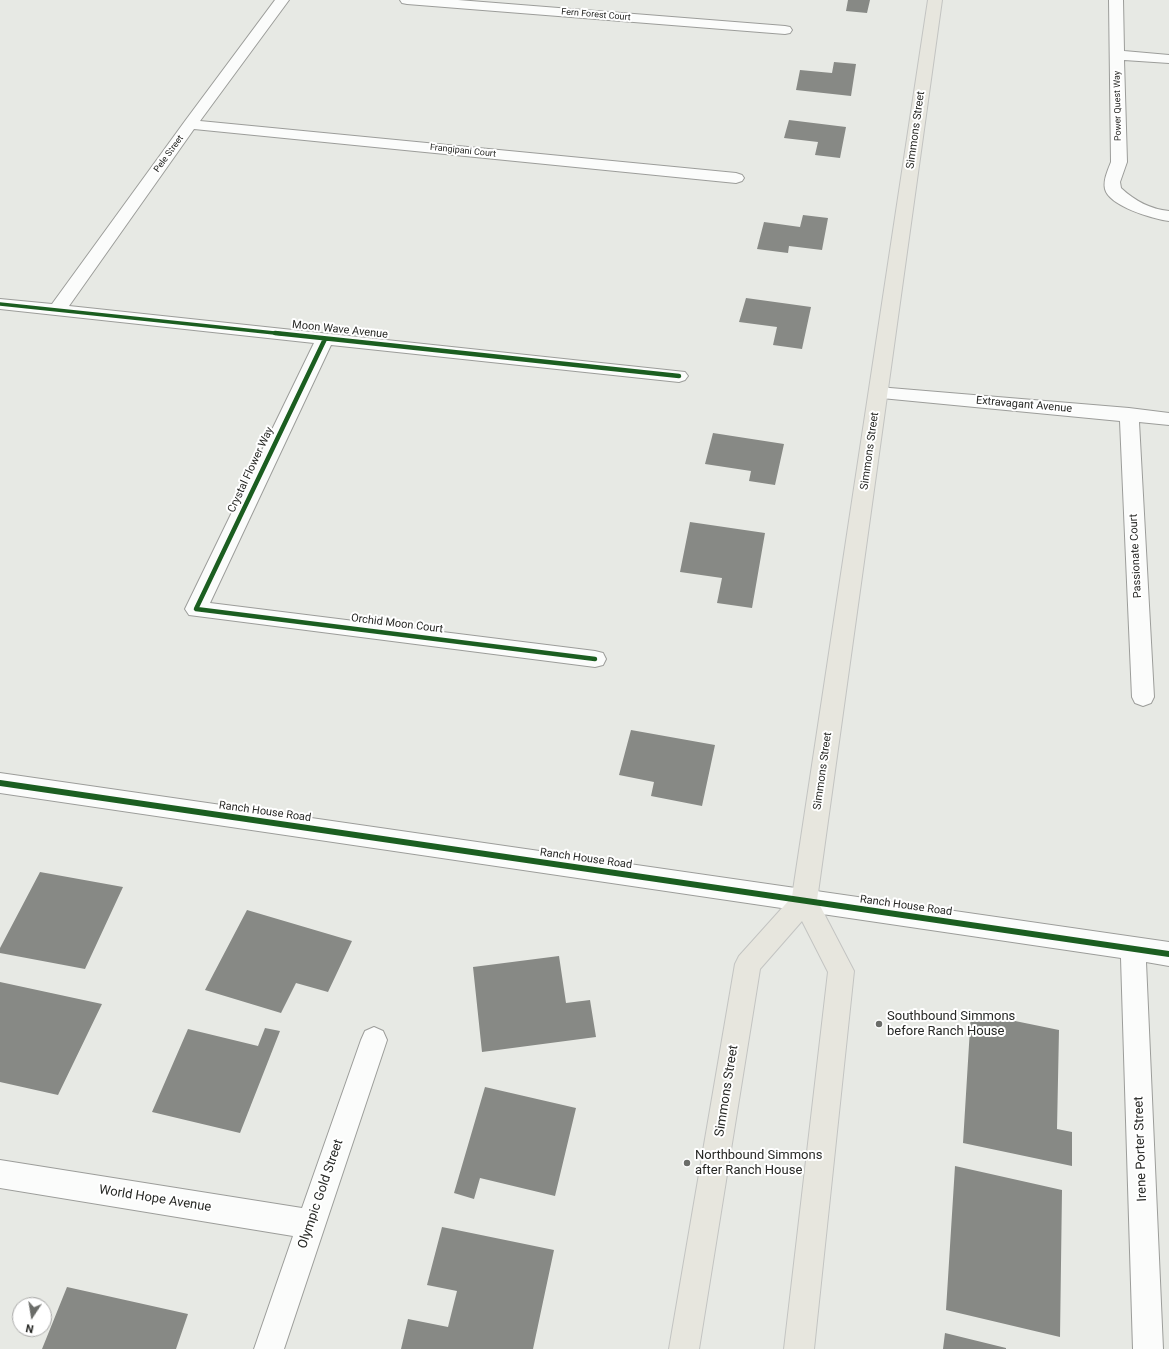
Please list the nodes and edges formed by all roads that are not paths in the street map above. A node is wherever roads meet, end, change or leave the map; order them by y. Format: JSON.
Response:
{"nodes":[{"id":1,"x":282,"y":0,"type":"edge"},
{"id":2,"x":407,"y":0,"type":"edge"},
{"id":3,"x":935,"y":0,"type":"edge"},
{"id":4,"x":1116,"y":0,"type":"edge"},
{"id":5,"x":785,"y":30,"type":"dead end"},
{"id":6,"x":1117,"y":55,"type":"junction"},
{"id":7,"x":1169,"y":59,"type":"edge"},
{"id":8,"x":190,"y":124,"type":"junction"},
{"id":9,"x":736,"y":178,"type":"dead end"},
{"id":10,"x":1169,"y":216,"type":"edge"},
{"id":11,"x":0,"y":304,"type":"edge"},
{"id":12,"x":57,"y":310,"type":"junction"},
{"id":13,"x":325,"y":338,"type":"junction"},
{"id":14,"x":679,"y":376,"type":"dead end"},
{"id":15,"x":878,"y":393,"type":"junction"},
{"id":16,"x":1129,"y":414,"type":"junction"},
{"id":17,"x":1169,"y":419,"type":"edge"},
{"id":18,"x":196,"y":609,"type":"joint"},
{"id":19,"x":595,"y":659,"type":"dead end"},
{"id":20,"x":1143,"y":697,"type":"dead end"},
{"id":21,"x":0,"y":783,"type":"edge"},
{"id":22,"x":804,"y":902,"type":"junction"},
{"id":23,"x":1133,"y":949,"type":"junction"},
{"id":24,"x":1169,"y":954,"type":"edge"},
{"id":25,"x":374,"y":1040,"type":"dead end"},
{"id":26,"x":0,"y":1174,"type":"edge"},
{"id":27,"x":310,"y":1224,"type":"junction"},
{"id":28,"x":269,"y":1349,"type":"edge"},
{"id":29,"x":684,"y":1349,"type":"edge"},
{"id":30,"x":799,"y":1349,"type":"edge"},
{"id":31,"x":1148,"y":1349,"type":"edge"}],
"edges":[{"from":1,"to":8,"type":"street","name":"Pele Street"},
{"from":2,"to":5,"type":"street","name":"Fern Forest Court"},
{"from":3,"to":15,"type":"main road","name":"Simmons Street"},
{"from":4,"to":6,"type":"street","name":"Power Quest Way"},
{"from":6,"to":7,"type":"street"},
{"from":6,"to":10,"type":"street","name":"Power Quest Way"},
{"from":8,"to":9,"type":"street","name":"Frangipani Court"},
{"from":8,"to":12,"type":"street","name":"Pele Street"},
{"from":11,"to":12,"type":"street","name":"Moon Wave Avenue"},
{"from":12,"to":13,"type":"street","name":"Moon Wave Avenue"},
{"from":13,"to":14,"type":"street","name":"Moon Wave Avenue"},
{"from":13,"to":18,"type":"street","name":"Crystal Flower Way"},
{"from":15,"to":16,"type":"street","name":"Extravagant Avenue"},
{"from":15,"to":22,"type":"main road","name":"Simmons Street"},
{"from":16,"to":17,"type":"street","name":"Extravagant Avenue"},
{"from":16,"to":20,"type":"street","name":"Passionate Court"},
{"from":18,"to":19,"type":"street","name":"Orchid Moon Court"},
{"from":21,"to":22,"type":"street","name":"Ranch House Road"},
{"from":22,"to":23,"type":"street","name":"Ranch House Road"},
{"from":22,"to":29,"type":"main road","name":"Simmons Street"},
{"from":22,"to":30,"type":"main road"},
{"from":23,"to":24,"type":"street","name":"Ranch House Road"},
{"from":23,"to":31,"type":"street","name":"Irene Porter Street"},
{"from":25,"to":27,"type":"street","name":"Olympic Gold Street"},
{"from":26,"to":27,"type":"street","name":"World Hope Avenue"},
{"from":27,"to":28,"type":"street","name":"Olympic Gold Street"}]}
